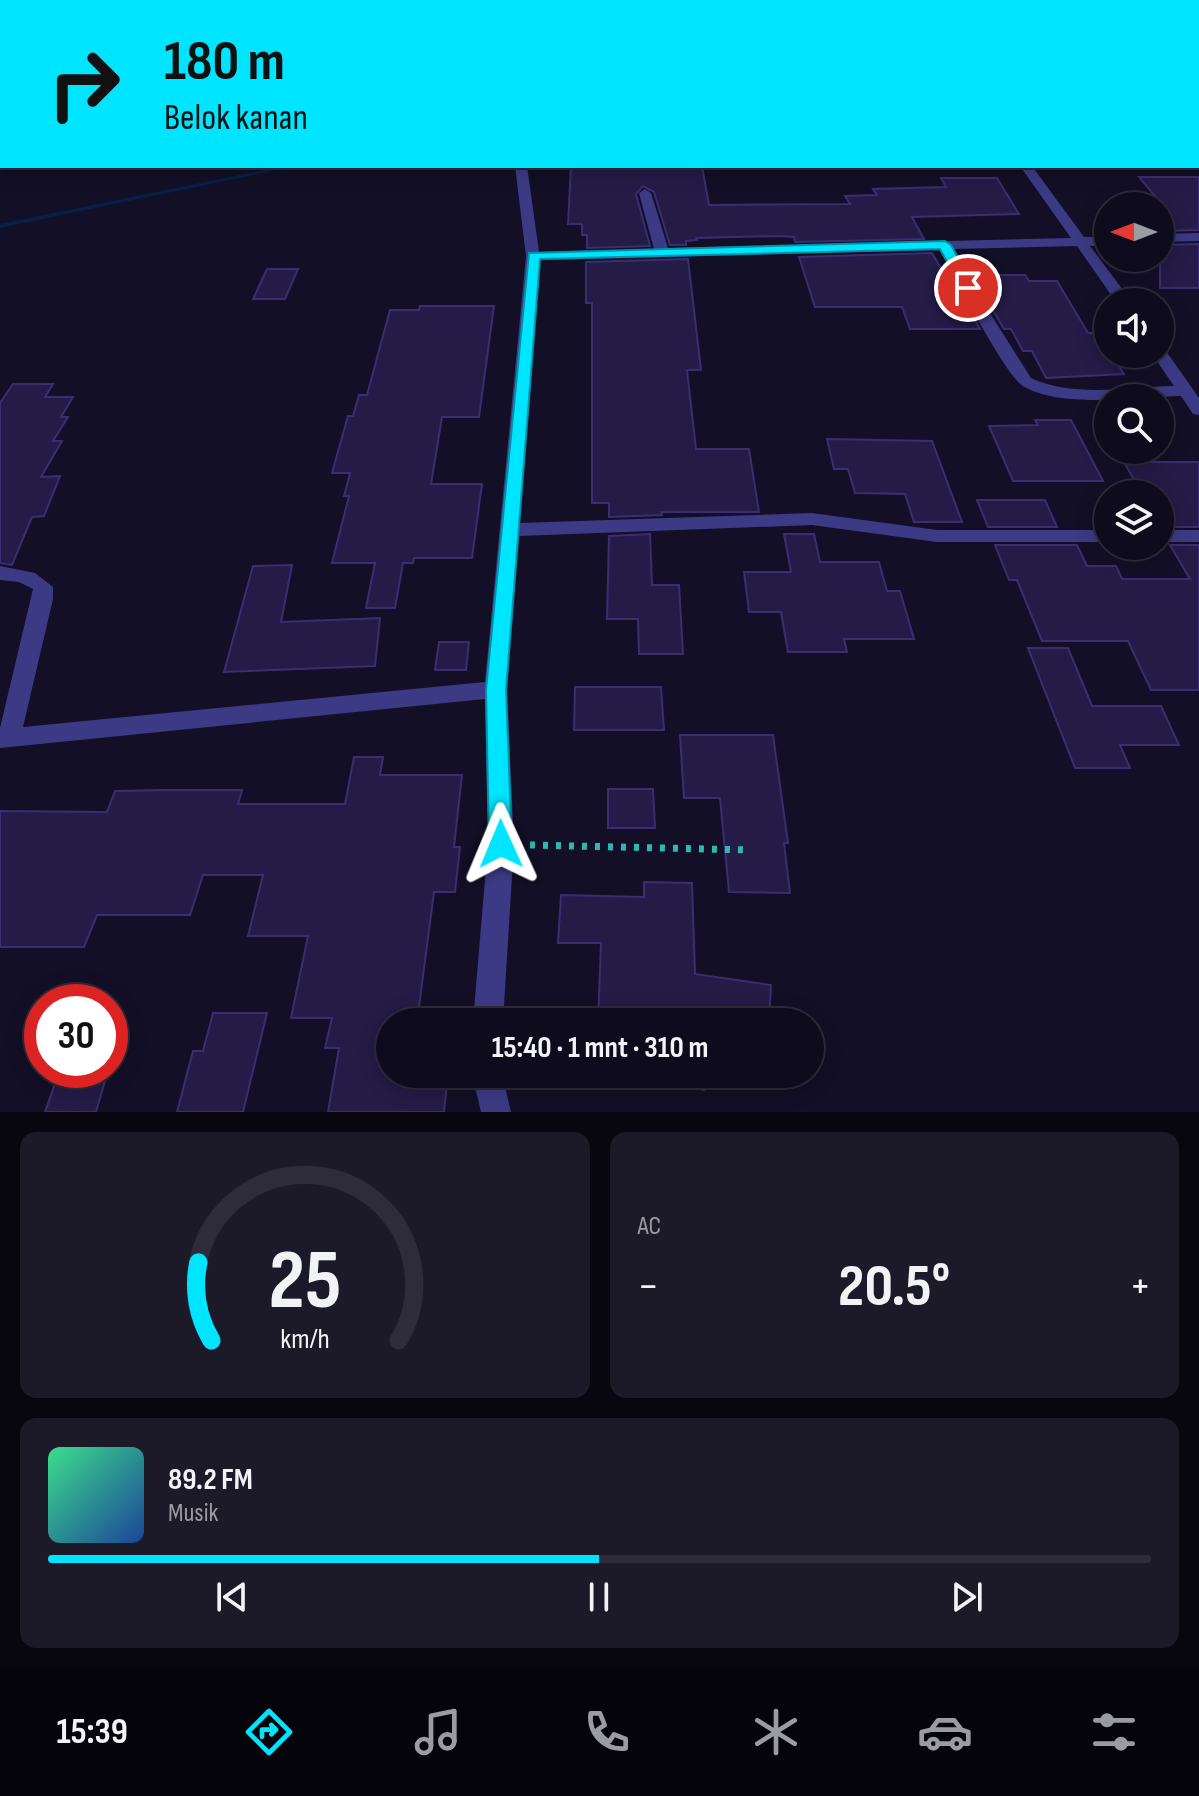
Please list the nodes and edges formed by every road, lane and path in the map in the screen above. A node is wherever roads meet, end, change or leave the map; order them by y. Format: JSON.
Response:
{"nodes":[{"id":1,"x":521,"y":168,"type":"edge"},
{"id":2,"x":1027,"y":168,"type":"edge"},
{"id":3,"x":645,"y":193,"type":"dead end"},
{"id":4,"x":1199,"y":237,"type":"edge"},
{"id":5,"x":1174,"y":238,"type":"edge"},
{"id":6,"x":1082,"y":242,"type":"junction"},
{"id":7,"x":1094,"y":242,"type":"edge"},
{"id":8,"x":945,"y":245,"type":"junction"},
{"id":9,"x":662,"y":253,"type":"junction"},
{"id":10,"x":533,"y":256,"type":"junction"},
{"id":11,"x":1114,"y":288,"type":"edge"},
{"id":12,"x":1169,"y":368,"type":"edge"},
{"id":13,"x":1185,"y":391,"type":"junction"},
{"id":14,"x":1199,"y":410,"type":"edge"},
{"id":15,"x":511,"y":530,"type":"junction"},
{"id":16,"x":1094,"y":536,"type":"edge"},
{"id":17,"x":1174,"y":536,"type":"edge"},
{"id":18,"x":1199,"y":536,"type":"edge"},
{"id":19,"x":0,"y":573,"type":"edge"},
{"id":20,"x":496,"y":690,"type":"junction"},
{"id":21,"x":5,"y":739,"type":"edge"},
{"id":22,"x":501,"y":844,"type":"junction"},
{"id":23,"x":750,"y":850,"type":"dead end"},
{"id":24,"x":489,"y":1008,"type":"edge"},
{"id":25,"x":490,"y":1088,"type":"edge"},
{"id":26,"x":496,"y":1112,"type":"edge"}],
"edges":[{"from":1,"to":10,"type":"street"},
{"from":2,"to":6,"type":"street"},
{"from":3,"to":9,"type":"street"},
{"from":4,"to":5,"type":"street"},
{"from":6,"to":7,"type":"street"},
{"from":6,"to":8,"type":"street"},
{"from":6,"to":11,"type":"street"},
{"from":8,"to":9,"type":"street"},
{"from":8,"to":13,"type":"street"},
{"from":9,"to":10,"type":"street"},
{"from":10,"to":15,"type":"street"},
{"from":12,"to":13,"type":"street"},
{"from":13,"to":14,"type":"street"},
{"from":15,"to":16,"type":"street"},
{"from":15,"to":20,"type":"street"},
{"from":17,"to":18,"type":"street"},
{"from":19,"to":21,"type":"street"},
{"from":20,"to":21,"type":"street"},
{"from":20,"to":22,"type":"street"},
{"from":22,"to":23,"type":"path"},
{"from":22,"to":24,"type":"street"},
{"from":25,"to":26,"type":"street"}]}
